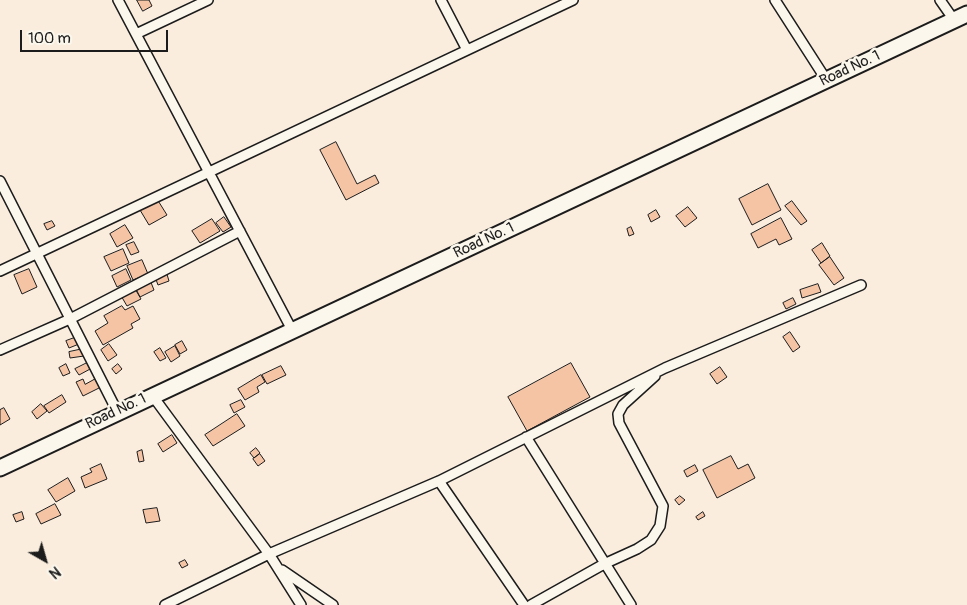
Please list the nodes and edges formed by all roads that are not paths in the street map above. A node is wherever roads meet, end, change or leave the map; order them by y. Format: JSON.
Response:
{"nodes":[{"id":1,"x":118,"y":0,"type":"edge"},
{"id":2,"x":208,"y":0,"type":"edge"},
{"id":3,"x":441,"y":0,"type":"edge"},
{"id":4,"x":573,"y":0,"type":"edge"},
{"id":5,"x":776,"y":0,"type":"edge"},
{"id":6,"x":940,"y":0,"type":"edge"},
{"id":7,"x":960,"y":17,"type":"edge"},
{"id":8,"x":136,"y":34,"type":"junction"},
{"id":9,"x":467,"y":50,"type":"junction"},
{"id":10,"x":826,"y":80,"type":"junction"},
{"id":11,"x":209,"y":172,"type":"junction"},
{"id":12,"x":0,"y":181,"type":"edge"},
{"id":13,"x":240,"y":231,"type":"junction"},
{"id":14,"x":38,"y":255,"type":"junction"},
{"id":15,"x":0,"y":271,"type":"edge"},
{"id":16,"x":861,"y":285,"type":"dead end"},
{"id":17,"x":70,"y":319,"type":"junction"},
{"id":18,"x":292,"y":330,"type":"junction"},
{"id":19,"x":0,"y":350,"type":"edge"},
{"id":20,"x":665,"y":368,"type":"junction"},
{"id":21,"x":152,"y":395,"type":"junction"},
{"id":22,"x":117,"y":411,"type":"junction"},
{"id":23,"x":526,"y":438,"type":"junction"},
{"id":24,"x":0,"y":468,"type":"edge"},
{"id":25,"x":439,"y":481,"type":"junction"},
{"id":26,"x":269,"y":554,"type":"junction"},
{"id":27,"x":604,"y":564,"type":"junction"},
{"id":28,"x":277,"y":567,"type":"junction"},
{"id":29,"x":181,"y":602,"type":"edge"},
{"id":30,"x":165,"y":605,"type":"edge"},
{"id":31,"x":302,"y":605,"type":"edge"},
{"id":32,"x":332,"y":605,"type":"edge"},
{"id":33,"x":524,"y":605,"type":"edge"},
{"id":34,"x":531,"y":605,"type":"edge"},
{"id":35,"x":631,"y":605,"type":"edge"}],
"edges":[{"from":1,"to":8,"type":"street"},
{"from":2,"to":8,"type":"street"},
{"from":3,"to":9,"type":"street"},
{"from":4,"to":9,"type":"street"},
{"from":5,"to":10,"type":"street"},
{"from":6,"to":7,"type":"street"},
{"from":7,"to":10,"type":"highway","name":"Road No. 1"},
{"from":8,"to":11,"type":"street"},
{"from":9,"to":11,"type":"street"},
{"from":10,"to":18,"type":"highway","name":"Road No. 1"},
{"from":11,"to":13,"type":"street"},
{"from":11,"to":14,"type":"street"},
{"from":12,"to":14,"type":"street"},
{"from":13,"to":17,"type":"street"},
{"from":13,"to":18,"type":"street"},
{"from":14,"to":15,"type":"street"},
{"from":14,"to":17,"type":"street"},
{"from":16,"to":20,"type":"street"},
{"from":17,"to":19,"type":"street"},
{"from":17,"to":22,"type":"street"},
{"from":18,"to":21,"type":"highway","name":"Road No. 1"},
{"from":20,"to":23,"type":"street"},
{"from":20,"to":27,"type":"street"},
{"from":21,"to":22,"type":"highway","name":"Road No. 1"},
{"from":21,"to":26,"type":"street"},
{"from":22,"to":24,"type":"highway","name":"Road No. 1"},
{"from":23,"to":25,"type":"street"},
{"from":23,"to":27,"type":"street"},
{"from":25,"to":26,"type":"street"},
{"from":25,"to":33,"type":"street"},
{"from":26,"to":28,"type":"street"},
{"from":26,"to":29,"type":"street"},
{"from":27,"to":34,"type":"street"},
{"from":27,"to":35,"type":"street"},
{"from":28,"to":31,"type":"street"},
{"from":28,"to":32,"type":"street"},
{"from":29,"to":30,"type":"street"}]}
